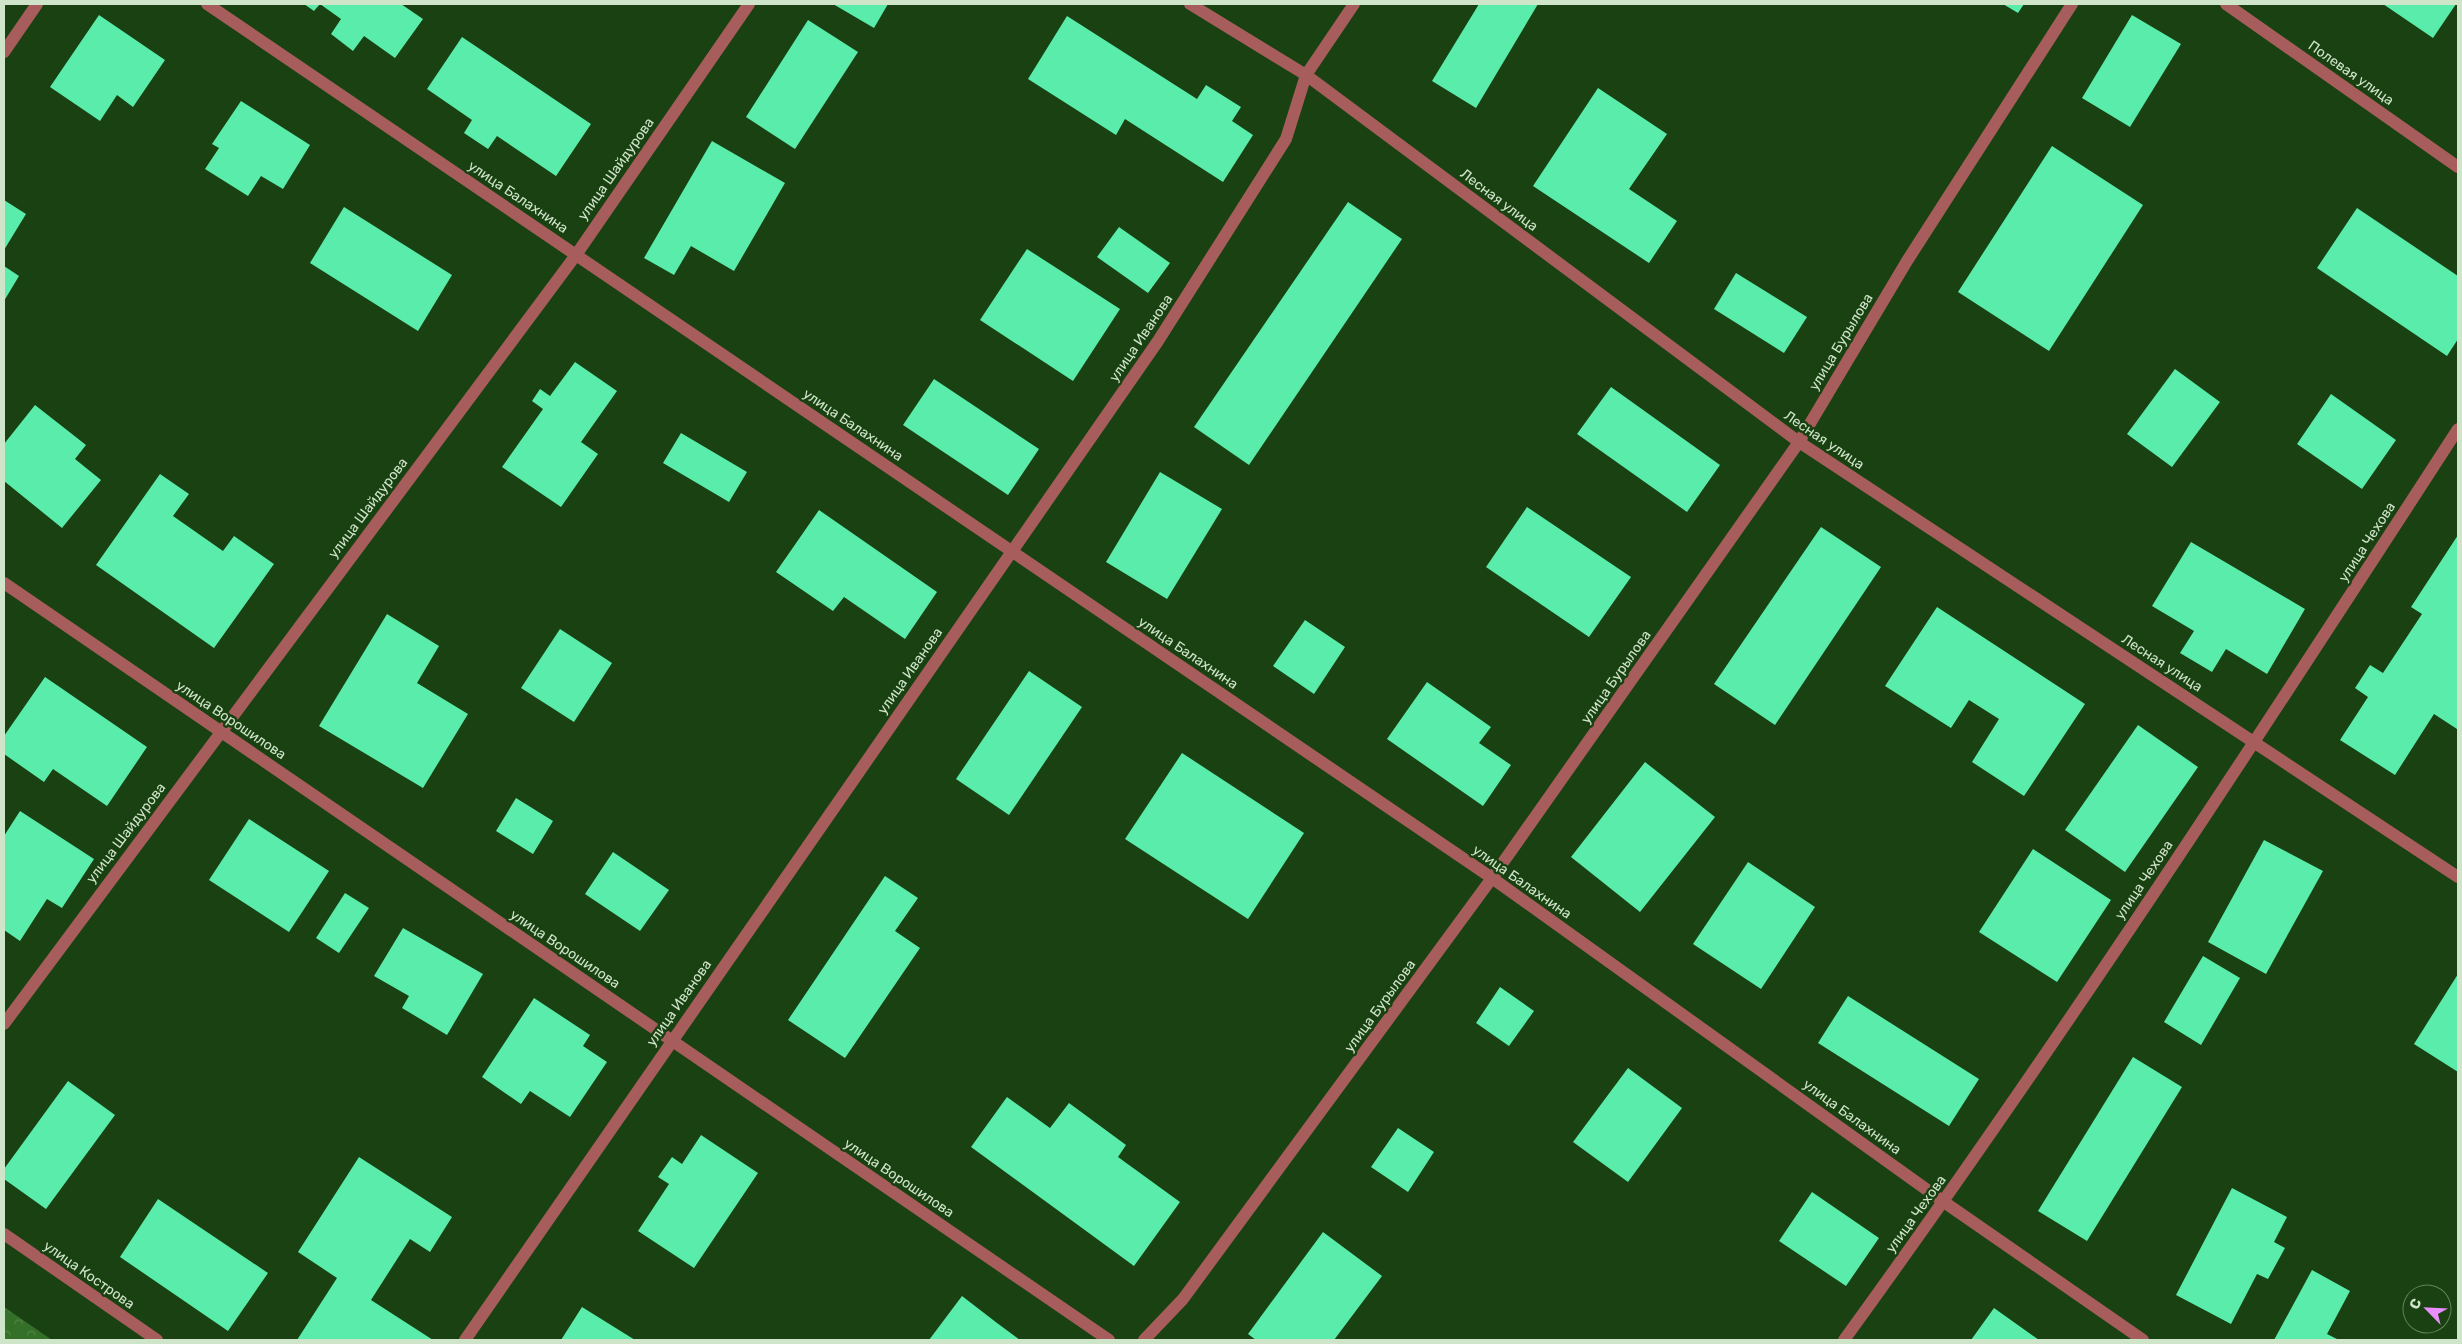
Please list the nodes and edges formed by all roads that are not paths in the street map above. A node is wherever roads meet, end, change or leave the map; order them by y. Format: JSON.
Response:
{"nodes":[{"id":1,"x":37,"y":4,"type":"edge"},
{"id":2,"x":207,"y":4,"type":"edge"},
{"id":3,"x":749,"y":4,"type":"edge"},
{"id":4,"x":1190,"y":4,"type":"edge"},
{"id":5,"x":1354,"y":4,"type":"edge"},
{"id":6,"x":2072,"y":4,"type":"edge"},
{"id":7,"x":2226,"y":4,"type":"edge"},
{"id":8,"x":4,"y":52,"type":"edge"},
{"id":9,"x":1306,"y":75,"type":"junction"},
{"id":10,"x":2458,"y":166,"type":"edge"},
{"id":11,"x":576,"y":254,"type":"junction"},
{"id":12,"x":2458,"y":429,"type":"edge"},
{"id":13,"x":1799,"y":442,"type":"junction"},
{"id":14,"x":1012,"y":551,"type":"junction"},
{"id":15,"x":4,"y":583,"type":"edge"},
{"id":16,"x":220,"y":731,"type":"junction"},
{"id":17,"x":2255,"y":743,"type":"junction"},
{"id":18,"x":2458,"y":877,"type":"edge"},
{"id":19,"x":1492,"y":878,"type":"junction"},
{"id":20,"x":4,"y":1024,"type":"edge"},
{"id":21,"x":671,"y":1040,"type":"junction"},
{"id":22,"x":1944,"y":1202,"type":"junction"},
{"id":23,"x":4,"y":1234,"type":"edge"},
{"id":24,"x":157,"y":1340,"type":"edge"},
{"id":25,"x":465,"y":1340,"type":"edge"},
{"id":26,"x":1109,"y":1340,"type":"edge"},
{"id":27,"x":1144,"y":1340,"type":"edge"},
{"id":28,"x":1844,"y":1340,"type":"edge"},
{"id":29,"x":2143,"y":1340,"type":"edge"}],
"edges":[{"from":1,"to":8,"type":"street"},
{"from":2,"to":11,"type":"street","name":"улица Балахнина"},
{"from":3,"to":11,"type":"street","name":"улица Шайдурова"},
{"from":4,"to":9,"type":"street","name":"Лесная улица"},
{"from":5,"to":9,"type":"street","name":"улица Иванова"},
{"from":6,"to":13,"type":"street","name":"улица Бурылова"},
{"from":7,"to":10,"type":"street","name":"Полевая улица"},
{"from":9,"to":13,"type":"street","name":"Лесная улица"},
{"from":9,"to":14,"type":"street","name":"улица Иванова"},
{"from":11,"to":14,"type":"street","name":"улица Балахнина"},
{"from":11,"to":16,"type":"street","name":"улица Шайдурова"},
{"from":12,"to":17,"type":"street","name":"улица Чехова"},
{"from":13,"to":17,"type":"street","name":"Лесная улица"},
{"from":13,"to":19,"type":"street","name":"улица Бурылова"},
{"from":14,"to":19,"type":"street","name":"улица Балахнина"},
{"from":14,"to":21,"type":"street","name":"улица Иванова"},
{"from":15,"to":16,"type":"street","name":"улица Ворошилова"},
{"from":16,"to":20,"type":"street","name":"улица Шайдурова"},
{"from":16,"to":21,"type":"street","name":"улица Ворошилова"},
{"from":17,"to":18,"type":"street","name":"Лесная улица"},
{"from":17,"to":22,"type":"street","name":"улица Чехова"},
{"from":19,"to":22,"type":"street","name":"улица Балахнина"},
{"from":19,"to":27,"type":"street","name":"улица Бурылова"},
{"from":21,"to":25,"type":"street","name":"улица Иванова"},
{"from":21,"to":26,"type":"street","name":"улица Ворошилова"},
{"from":22,"to":28,"type":"street","name":"улица Чехова"},
{"from":22,"to":29,"type":"street","name":"улица Балахнина"},
{"from":23,"to":24,"type":"street","name":"улица Кострова"}]}
